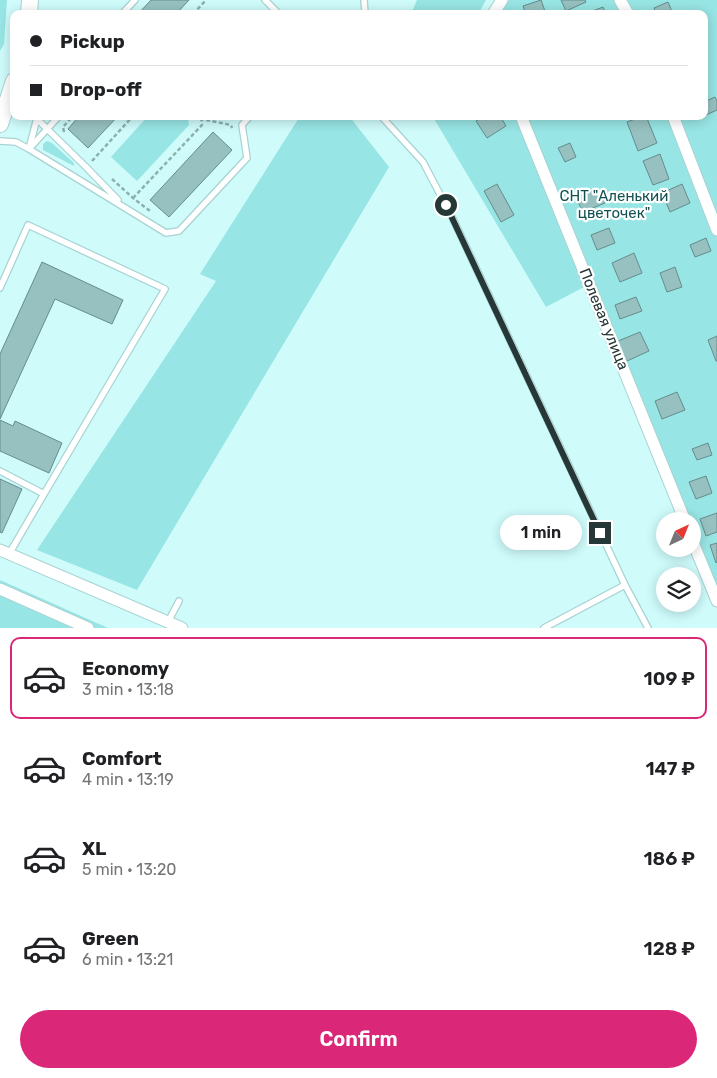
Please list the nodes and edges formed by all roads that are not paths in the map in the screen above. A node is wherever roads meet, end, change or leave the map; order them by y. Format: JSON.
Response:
{"nodes":[{"id":1,"x":135,"y":0,"type":"edge"},
{"id":2,"x":265,"y":0,"type":"edge"},
{"id":3,"x":126,"y":10,"type":"edge"},
{"id":4,"x":275,"y":10,"type":"edge"},
{"id":5,"x":10,"y":93,"type":"edge"},
{"id":6,"x":36,"y":120,"type":"edge"},
{"id":7,"x":39,"y":120,"type":"edge"},
{"id":8,"x":55,"y":120,"type":"edge"},
{"id":9,"x":246,"y":120,"type":"edge"},
{"id":10,"x":385,"y":120,"type":"edge"},
{"id":11,"x":523,"y":120,"type":"edge"},
{"id":12,"x":675,"y":120,"type":"edge"},
{"id":13,"x":0,"y":124,"type":"edge"},
{"id":14,"x":47,"y":129,"type":"junction"},
{"id":15,"x":0,"y":141,"type":"edge"},
{"id":16,"x":29,"y":149,"type":"junction"},
{"id":17,"x":125,"y":208,"type":"junction"},
{"id":18,"x":717,"y":230,"type":"edge"},
{"id":19,"x":0,"y":288,"type":"edge"},
{"id":20,"x":0,"y":471,"type":"edge"},
{"id":21,"x":44,"y":494,"type":"junction"},
{"id":22,"x":681,"y":512,"type":"edge"},
{"id":23,"x":5,"y":552,"type":"edge"},
{"id":24,"x":699,"y":558,"type":"edge"},
{"id":25,"x":625,"y":586,"type":"junction"},
{"id":26,"x":0,"y":589,"type":"edge"},
{"id":27,"x":179,"y":601,"type":"dead end"},
{"id":28,"x":717,"y":602,"type":"edge"},
{"id":29,"x":168,"y":622,"type":"junction"},
{"id":30,"x":86,"y":628,"type":"edge"},
{"id":31,"x":182,"y":628,"type":"edge"},
{"id":32,"x":544,"y":628,"type":"edge"},
{"id":33,"x":648,"y":628,"type":"edge"}],
"edges":[{"from":1,"to":3,"type":"lane"},
{"from":2,"to":4,"type":"lane"},
{"from":5,"to":13,"type":"main road"},
{"from":6,"to":16,"type":"lane"},
{"from":7,"to":14,"type":"lane"},
{"from":8,"to":14,"type":"lane"},
{"from":9,"to":17,"type":"lane"},
{"from":10,"to":25,"type":"lane"},
{"from":11,"to":22,"type":"street","name":"Полевая улица"},
{"from":12,"to":18,"type":"street"},
{"from":14,"to":16,"type":"lane"},
{"from":14,"to":17,"type":"lane"},
{"from":15,"to":16,"type":"lane"},
{"from":16,"to":17,"type":"lane"},
{"from":19,"to":21,"type":"lane"},
{"from":20,"to":21,"type":"lane"},
{"from":21,"to":23,"type":"lane"},
{"from":23,"to":29,"type":"street"},
{"from":24,"to":28,"type":"street"},
{"from":25,"to":32,"type":"lane"},
{"from":25,"to":33,"type":"lane"},
{"from":26,"to":30,"type":"street"},
{"from":27,"to":29,"type":"lane"},
{"from":29,"to":31,"type":"street"}]}
